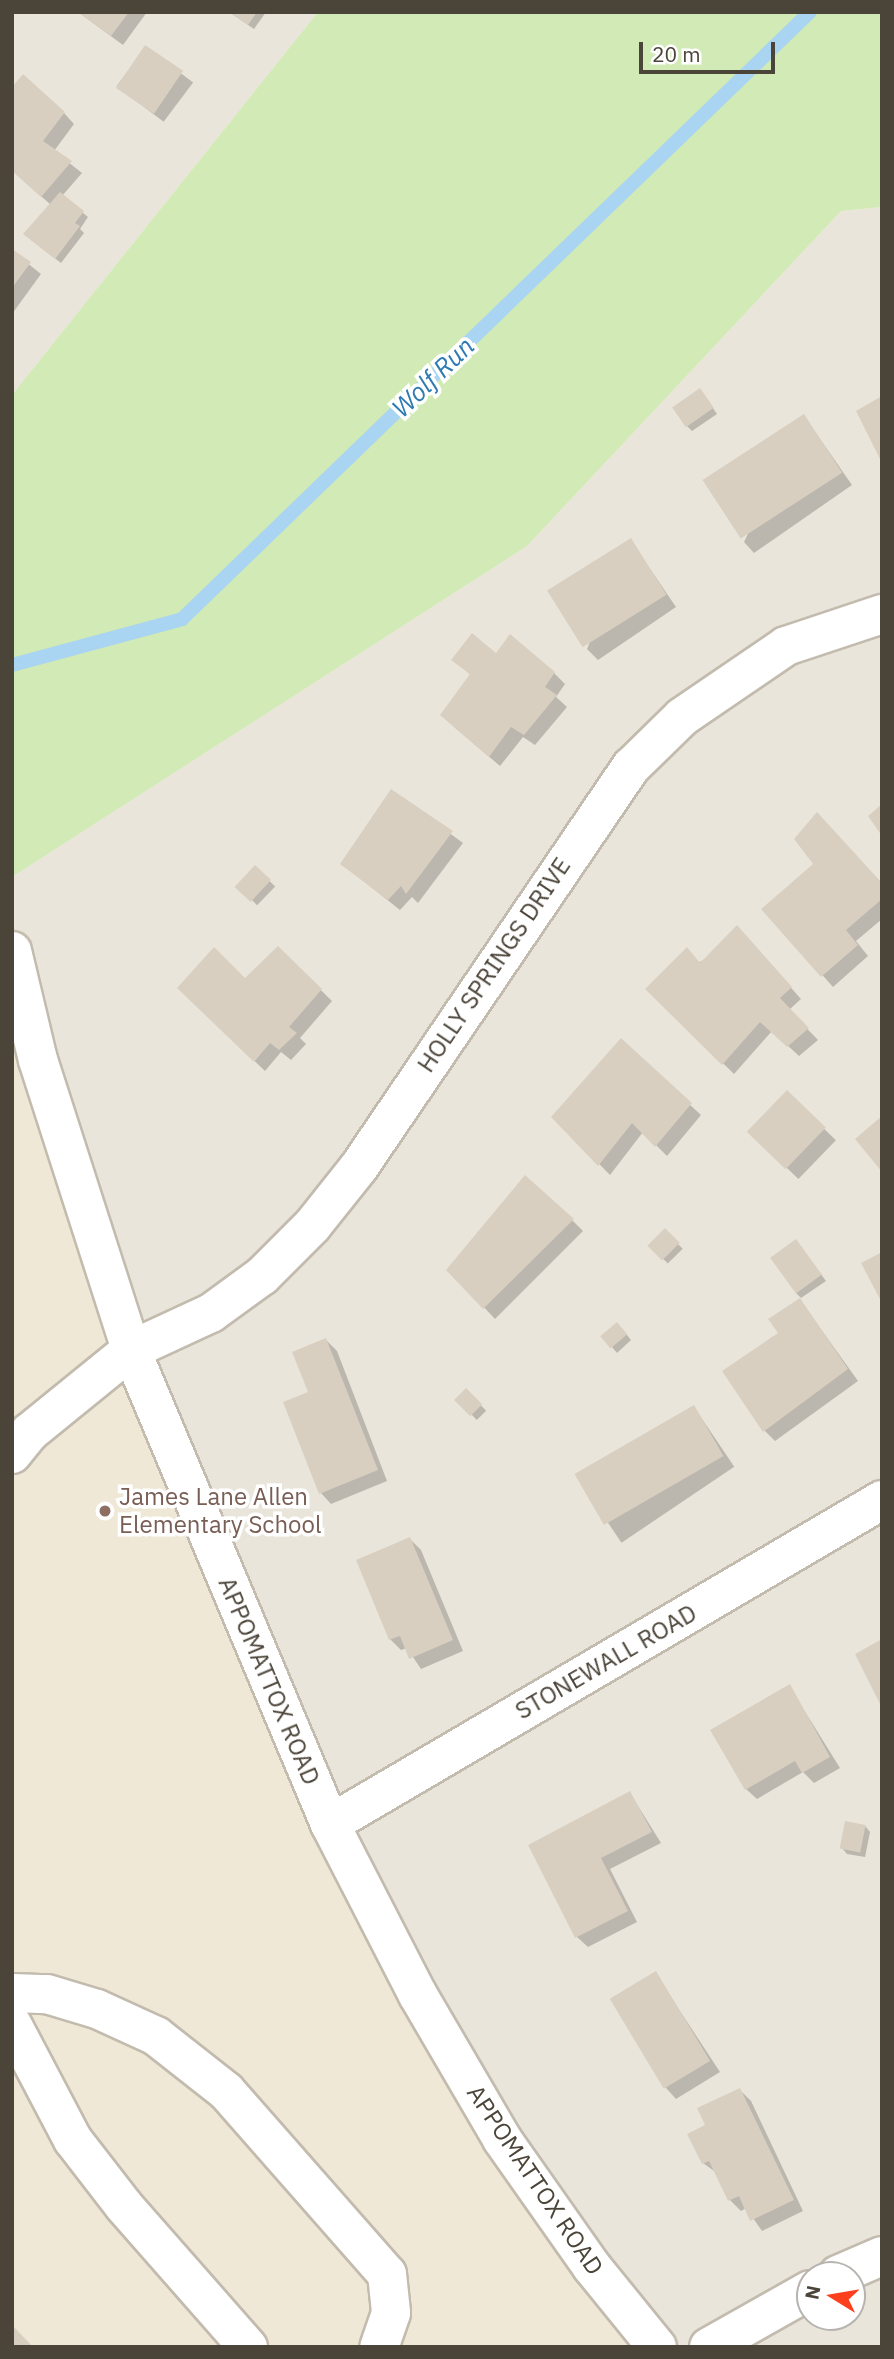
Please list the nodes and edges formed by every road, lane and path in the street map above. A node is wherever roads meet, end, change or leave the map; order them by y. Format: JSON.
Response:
{"nodes":[{"id":1,"x":882,"y":614,"type":"edge"},
{"id":2,"x":12,"y":951,"type":"edge"},
{"id":3,"x":131,"y":1350,"type":"junction"},
{"id":4,"x":12,"y":1454,"type":"edge"},
{"id":5,"x":882,"y":1500,"type":"edge"},
{"id":6,"x":330,"y":1825,"type":"junction"},
{"id":7,"x":12,"y":1993,"type":"edge"},
{"id":8,"x":12,"y":2024,"type":"edge"},
{"id":9,"x":796,"y":2298,"type":"edge"},
{"id":10,"x":248,"y":2347,"type":"edge"},
{"id":11,"x":379,"y":2347,"type":"edge"},
{"id":12,"x":657,"y":2347,"type":"edge"},
{"id":13,"x":709,"y":2347,"type":"edge"}],
"edges":[{"from":1,"to":3,"type":"street","name":"HOLLY SPRINGS DRIVE"},
{"from":2,"to":3,"type":"street","name":"APPOMATTOX ROAD"},
{"from":3,"to":4,"type":"street","name":"HOLLY SPRINGS DRIVE"},
{"from":3,"to":6,"type":"street","name":"APPOMATTOX ROAD"},
{"from":5,"to":6,"type":"street","name":"STONEWALL ROAD"},
{"from":6,"to":12,"type":"street","name":"APPOMATTOX ROAD"},
{"from":7,"to":11,"type":"street"},
{"from":8,"to":10,"type":"street"},
{"from":9,"to":13,"type":"street"}]}
